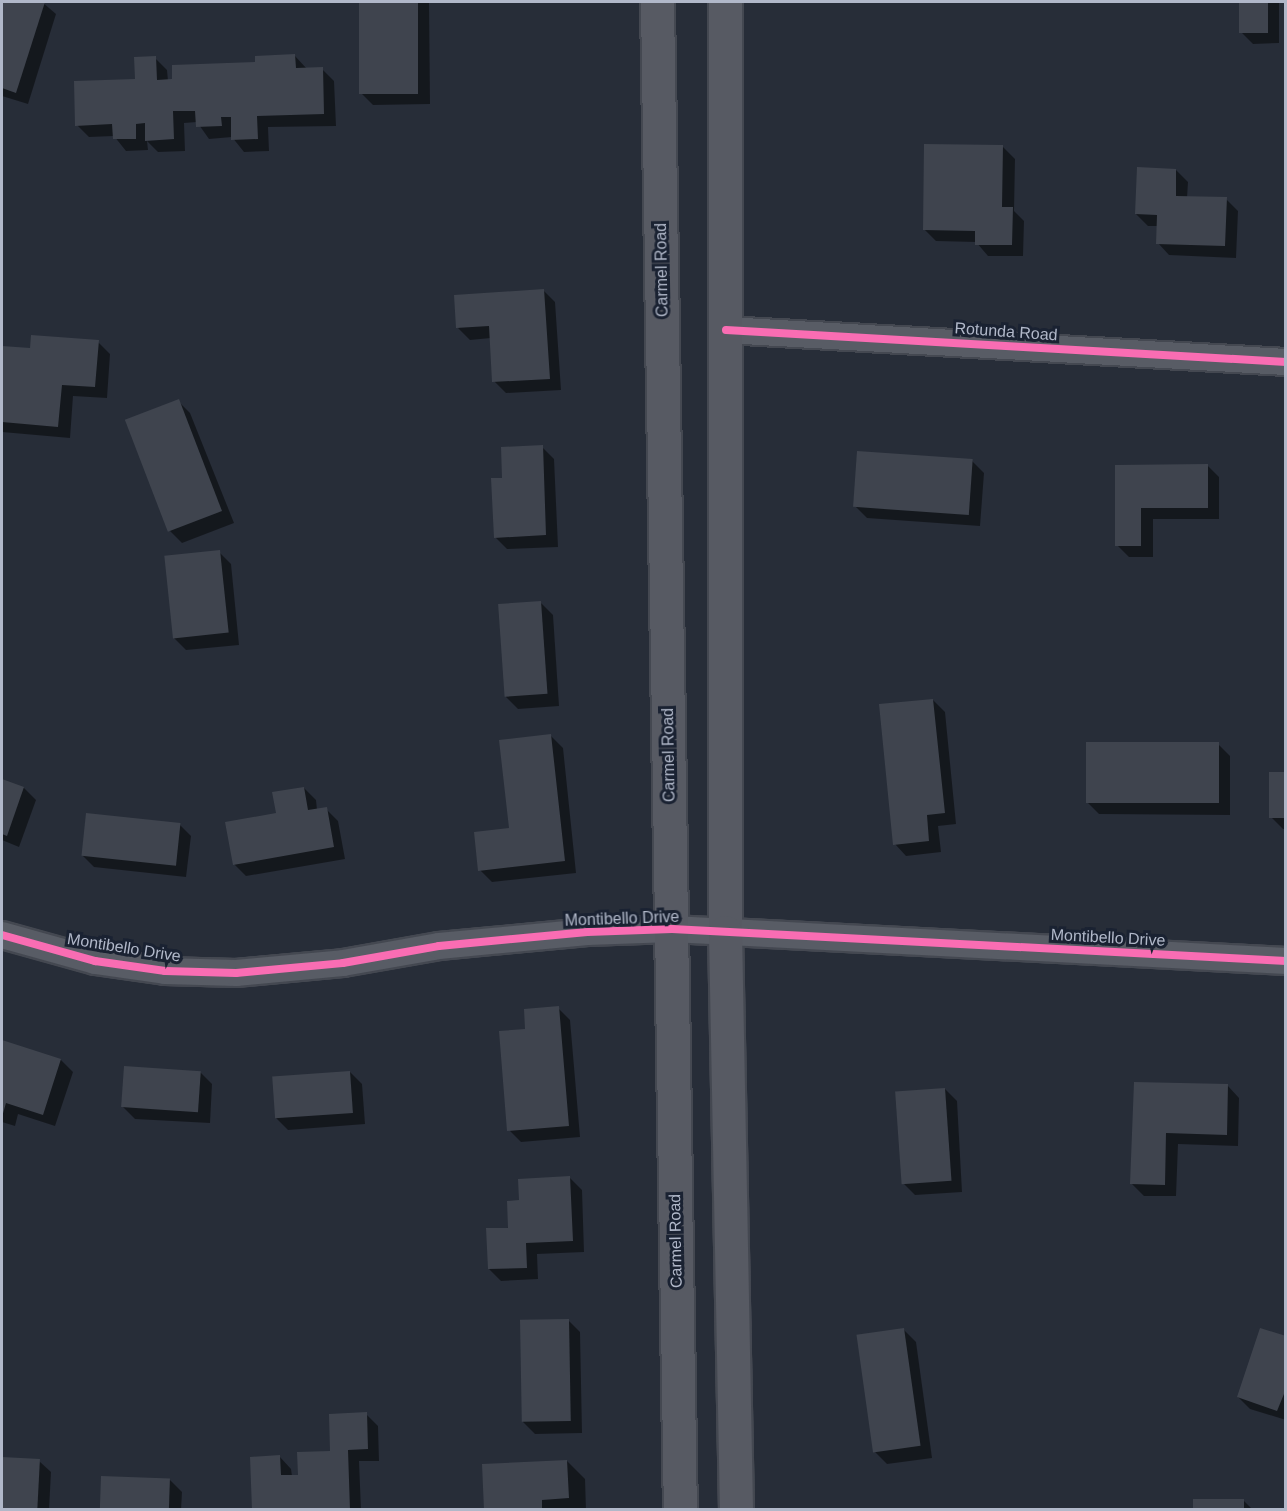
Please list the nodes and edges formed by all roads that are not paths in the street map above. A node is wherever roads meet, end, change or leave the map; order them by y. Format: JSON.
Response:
{"nodes":[{"id":1,"x":657,"y":2,"type":"edge"},
{"id":2,"x":725,"y":2,"type":"edge"},
{"id":3,"x":726,"y":330,"type":"junction"},
{"id":4,"x":1286,"y":362,"type":"edge"},
{"id":5,"x":672,"y":929,"type":"junction"},
{"id":6,"x":725,"y":932,"type":"junction"},
{"id":7,"x":2,"y":935,"type":"edge"},
{"id":8,"x":1286,"y":961,"type":"edge"},
{"id":9,"x":680,"y":1509,"type":"edge"},
{"id":10,"x":736,"y":1509,"type":"edge"}],
"edges":[{"from":1,"to":5,"type":"main road","name":"Carmel Road"},
{"from":2,"to":3,"type":"main road"},
{"from":3,"to":4,"type":"street","name":"Rotunda Road"},
{"from":3,"to":6,"type":"main road"},
{"from":5,"to":6,"type":"street","name":"Montibello Drive"},
{"from":5,"to":7,"type":"street","name":"Montibello Drive"},
{"from":5,"to":9,"type":"main road","name":"Carmel Road"},
{"from":6,"to":8,"type":"street","name":"Montibello Drive"},
{"from":6,"to":10,"type":"main road"}]}
